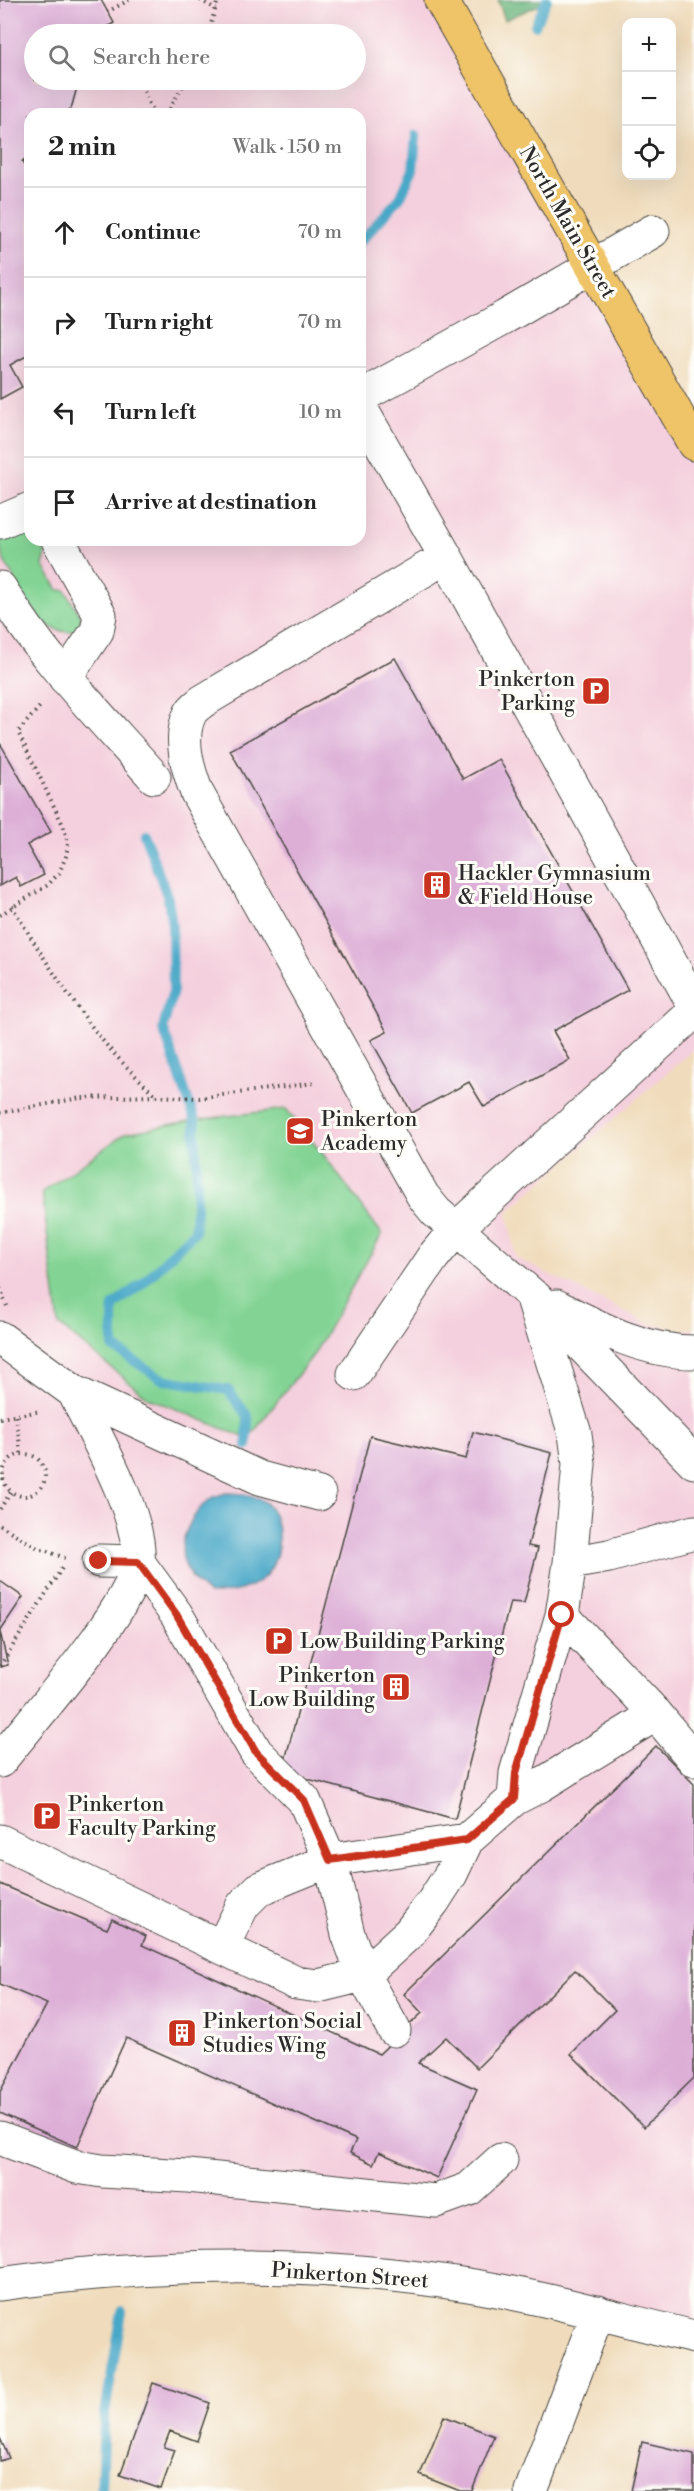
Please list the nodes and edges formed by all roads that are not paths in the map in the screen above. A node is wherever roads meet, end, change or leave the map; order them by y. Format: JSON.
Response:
{"nodes":[{"id":1,"x":441,"y":0,"type":"edge"},
{"id":2,"x":653,"y":231,"type":"dead end"},
{"id":3,"x":592,"y":265,"type":"junction"},
{"id":4,"x":366,"y":394,"type":"edge"},
{"id":5,"x":366,"y":417,"type":"edge"},
{"id":6,"x":694,"y":444,"type":"edge"},
{"id":7,"x":24,"y":512,"type":"edge"},
{"id":8,"x":0,"y":522,"type":"edge"},
{"id":9,"x":61,"y":546,"type":"edge"},
{"id":10,"x":446,"y":557,"type":"junction"},
{"id":11,"x":0,"y":588,"type":"edge"},
{"id":12,"x":65,"y":678,"type":"junction"},
{"id":13,"x":154,"y":777,"type":"dead end"},
{"id":14,"x":694,"y":1005,"type":"edge"},
{"id":15,"x":694,"y":1012,"type":"edge"},
{"id":16,"x":457,"y":1228,"type":"junction"},
{"id":17,"x":532,"y":1295,"type":"junction"},
{"id":18,"x":0,"y":1338,"type":"edge"},
{"id":19,"x":694,"y":1352,"type":"edge"},
{"id":20,"x":354,"y":1374,"type":"dead end"},
{"id":21,"x":74,"y":1392,"type":"junction"},
{"id":22,"x":694,"y":1462,"type":"edge"},
{"id":23,"x":319,"y":1494,"type":"dead end"},
{"id":24,"x":694,"y":1532,"type":"edge"},
{"id":25,"x":99,"y":1561,"type":"dead end"},
{"id":26,"x":138,"y":1562,"type":"junction"},
{"id":27,"x":570,"y":1563,"type":"junction"},
{"id":28,"x":562,"y":1615,"type":"junction"},
{"id":29,"x":656,"y":1714,"type":"junction"},
{"id":30,"x":694,"y":1760,"type":"edge"},
{"id":31,"x":0,"y":1761,"type":"edge"},
{"id":32,"x":514,"y":1799,"type":"junction"},
{"id":33,"x":467,"y":1840,"type":"junction"},
{"id":34,"x":0,"y":1841,"type":"edge"},
{"id":35,"x":330,"y":1860,"type":"junction"},
{"id":36,"x":222,"y":1947,"type":"junction"},
{"id":37,"x":363,"y":1975,"type":"junction"},
{"id":38,"x":394,"y":2030,"type":"dead end"},
{"id":39,"x":0,"y":2138,"type":"edge"},
{"id":40,"x":501,"y":2160,"type":"dead end"},
{"id":41,"x":0,"y":2284,"type":"edge"},
{"id":42,"x":598,"y":2312,"type":"junction"},
{"id":43,"x":694,"y":2337,"type":"edge"},
{"id":44,"x":531,"y":2491,"type":"edge"}],
"edges":[{"from":1,"to":3,"type":"main road","name":"North Main Street"},
{"from":2,"to":3,"type":"street"},
{"from":3,"to":4,"type":"street"},
{"from":3,"to":6,"type":"main road","name":"North Main Street"},
{"from":5,"to":10,"type":"street"},
{"from":7,"to":8,"type":"street"},
{"from":9,"to":12,"type":"street"},
{"from":10,"to":14,"type":"street"},
{"from":10,"to":16,"type":"street"},
{"from":11,"to":12,"type":"street"},
{"from":12,"to":13,"type":"street"},
{"from":15,"to":16,"type":"street"},
{"from":16,"to":17,"type":"street"},
{"from":16,"to":20,"type":"street"},
{"from":17,"to":19,"type":"street"},
{"from":17,"to":22,"type":"street"},
{"from":17,"to":27,"type":"street"},
{"from":18,"to":21,"type":"street"},
{"from":21,"to":23,"type":"street"},
{"from":21,"to":26,"type":"street"},
{"from":24,"to":27,"type":"street"},
{"from":25,"to":26,"type":"street"},
{"from":26,"to":31,"type":"street"},
{"from":26,"to":35,"type":"street"},
{"from":27,"to":28,"type":"street"},
{"from":28,"to":29,"type":"street"},
{"from":28,"to":32,"type":"street"},
{"from":29,"to":30,"type":"street"},
{"from":29,"to":32,"type":"street"},
{"from":32,"to":33,"type":"street"},
{"from":33,"to":35,"type":"street"},
{"from":33,"to":37,"type":"street"},
{"from":34,"to":36,"type":"street"},
{"from":35,"to":36,"type":"street"},
{"from":35,"to":37,"type":"street"},
{"from":36,"to":37,"type":"street"},
{"from":37,"to":38,"type":"street"},
{"from":39,"to":40,"type":"street"},
{"from":41,"to":42,"type":"street","name":"Pinkerton Street"},
{"from":42,"to":43,"type":"street","name":"Pinkerton Street"},
{"from":42,"to":44,"type":"street"}]}
